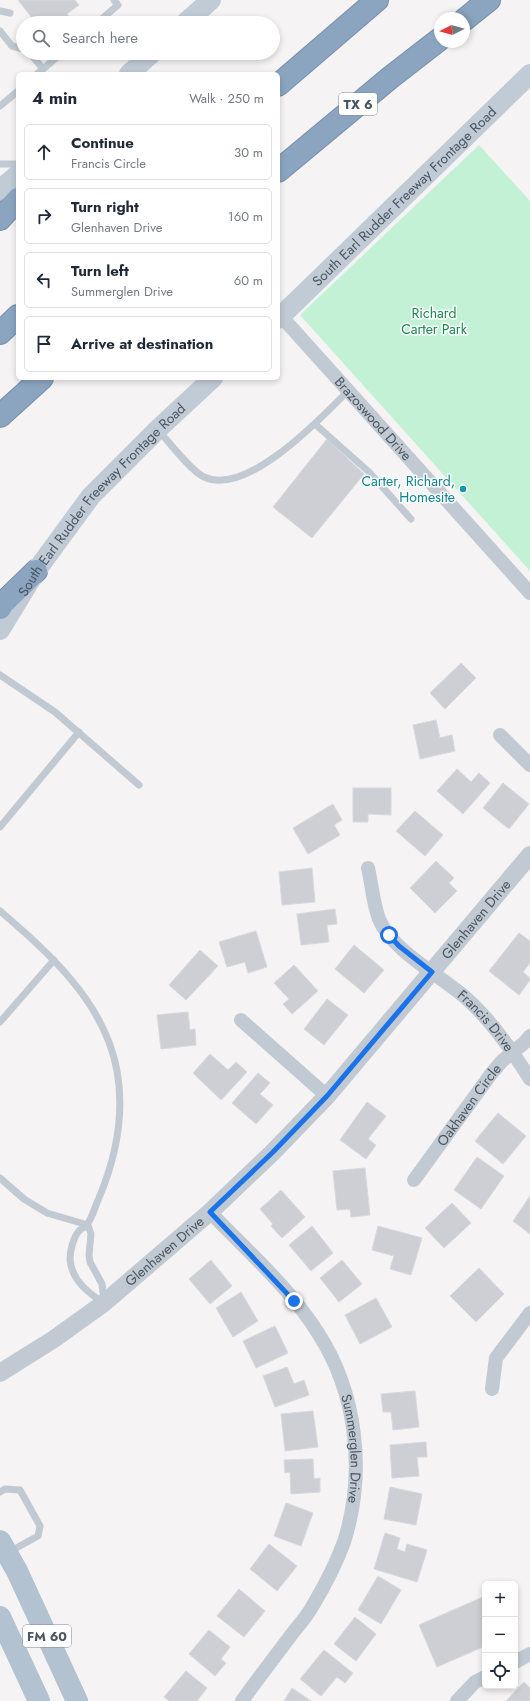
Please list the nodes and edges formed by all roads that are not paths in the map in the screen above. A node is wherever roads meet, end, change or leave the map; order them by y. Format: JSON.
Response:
{"nodes":[{"id":1,"x":125,"y":0,"type":"edge"},
{"id":2,"x":211,"y":0,"type":"edge"},
{"id":3,"x":377,"y":0,"type":"edge"},
{"id":4,"x":489,"y":0,"type":"edge"},
{"id":5,"x":116,"y":2,"type":"edge"},
{"id":6,"x":0,"y":11,"type":"edge"},
{"id":7,"x":10,"y":13,"type":"dead end"},
{"id":8,"x":470,"y":15,"type":"edge"},
{"id":9,"x":103,"y":16,"type":"edge"},
{"id":10,"x":193,"y":16,"type":"edge"},
{"id":11,"x":0,"y":31,"type":"edge"},
{"id":12,"x":434,"y":43,"type":"edge"},
{"id":13,"x":16,"y":47,"type":"edge"},
{"id":14,"x":34,"y":60,"type":"edge"},
{"id":15,"x":54,"y":60,"type":"edge"},
{"id":16,"x":144,"y":60,"type":"edge"},
{"id":17,"x":40,"y":72,"type":"edge"},
{"id":18,"x":131,"y":72,"type":"edge"},
{"id":19,"x":530,"y":74,"type":"edge"},
{"id":20,"x":280,"y":83,"type":"edge"},
{"id":21,"x":16,"y":93,"type":"edge"},
{"id":22,"x":0,"y":106,"type":"edge"},
{"id":23,"x":0,"y":164,"type":"edge"},
{"id":24,"x":16,"y":164,"type":"edge"},
{"id":25,"x":280,"y":169,"type":"edge"},
{"id":26,"x":16,"y":176,"type":"edge"},
{"id":27,"x":0,"y":190,"type":"edge"},
{"id":28,"x":16,"y":201,"type":"edge"},
{"id":29,"x":0,"y":219,"type":"edge"},
{"id":30,"x":280,"y":317,"type":"edge"},
{"id":31,"x":16,"y":318,"type":"edge"},
{"id":32,"x":0,"y":333,"type":"edge"},
{"id":33,"x":40,"y":380,"type":"edge"},
{"id":34,"x":211,"y":380,"type":"edge"},
{"id":35,"x":348,"y":391,"type":"junction"},
{"id":36,"x":0,"y":416,"type":"edge"},
{"id":37,"x":315,"y":424,"type":"junction"},
{"id":38,"x":158,"y":429,"type":"junction"},
{"id":39,"x":411,"y":519,"type":"dead end"},
{"id":40,"x":36,"y":571,"type":"junction"},
{"id":41,"x":530,"y":593,"type":"edge"},
{"id":42,"x":0,"y":608,"type":"edge"},
{"id":43,"x":0,"y":630,"type":"edge"},
{"id":44,"x":0,"y":674,"type":"edge"},
{"id":45,"x":79,"y":732,"type":"junction"},
{"id":46,"x":500,"y":735,"type":"dead end"},
{"id":47,"x":530,"y":765,"type":"edge"},
{"id":48,"x":139,"y":785,"type":"dead end"},
{"id":49,"x":0,"y":827,"type":"edge"},
{"id":50,"x":530,"y":855,"type":"edge"},
{"id":51,"x":368,"y":868,"type":"dead end"},
{"id":52,"x":0,"y":911,"type":"edge"},
{"id":53,"x":54,"y":960,"type":"junction"},
{"id":54,"x":432,"y":972,"type":"junction"},
{"id":55,"x":241,"y":1020,"type":"dead end"},
{"id":56,"x":0,"y":1022,"type":"edge"},
{"id":57,"x":530,"y":1036,"type":"edge"},
{"id":58,"x":512,"y":1051,"type":"junction"},
{"id":59,"x":530,"y":1079,"type":"edge"},
{"id":60,"x":327,"y":1096,"type":"junction"},
{"id":61,"x":0,"y":1178,"type":"edge"},
{"id":62,"x":414,"y":1180,"type":"dead end"},
{"id":63,"x":210,"y":1212,"type":"junction"},
{"id":64,"x":88,"y":1225,"type":"junction"},
{"id":65,"x":104,"y":1303,"type":"junction"},
{"id":66,"x":530,"y":1312,"type":"edge"},
{"id":67,"x":0,"y":1373,"type":"edge"},
{"id":68,"x":492,"y":1389,"type":"dead end"},
{"id":69,"x":0,"y":1492,"type":"edge"},
{"id":70,"x":3,"y":1547,"type":"edge"},
{"id":71,"x":0,"y":1617,"type":"edge"},
{"id":72,"x":530,"y":1654,"type":"edge"},
{"id":73,"x":518,"y":1660,"type":"edge"},
{"id":74,"x":482,"y":1678,"type":"edge"},
{"id":75,"x":39,"y":1701,"type":"edge"},
{"id":76,"x":77,"y":1701,"type":"edge"},
{"id":77,"x":242,"y":1701,"type":"edge"},
{"id":78,"x":456,"y":1701,"type":"edge"}],
"edges":[{"from":1,"to":5,"type":"lane"},
{"from":2,"to":10,"type":"main road"},
{"from":3,"to":20,"type":"highway"},
{"from":4,"to":8,"type":"highway"},
{"from":5,"to":9,"type":"lane"},
{"from":6,"to":7,"type":"lane"},
{"from":11,"to":13,"type":"lane"},
{"from":12,"to":25,"type":"highway","number":"TX 6"},
{"from":14,"to":17,"type":"lane"},
{"from":15,"to":17,"type":"lane"},
{"from":16,"to":18,"type":"main road"},
{"from":19,"to":30,"type":"main road","name":"South Earl Rudder Freeway Frontage Road"},
{"from":21,"to":22,"type":"lane"},
{"from":23,"to":24,"type":"lane"},
{"from":26,"to":27,"type":"main road"},
{"from":28,"to":29,"type":"highway"},
{"from":30,"to":35,"type":"street","name":"Brazoswood Drive"},
{"from":31,"to":32,"type":"highway"},
{"from":33,"to":36,"type":"highway"},
{"from":34,"to":38,"type":"main road","name":"South Earl Rudder Freeway Frontage Road"},
{"from":35,"to":37,"type":"lane"},
{"from":35,"to":41,"type":"street","name":"Brazoswood Drive"},
{"from":37,"to":38,"type":"lane"},
{"from":37,"to":39,"type":"lane"},
{"from":38,"to":40,"type":"main road","name":"South Earl Rudder Freeway Frontage Road"},
{"from":40,"to":42,"type":"highway"},
{"from":40,"to":43,"type":"main road","name":"South Earl Rudder Freeway Frontage Road"},
{"from":44,"to":45,"type":"lane"},
{"from":45,"to":48,"type":"lane"},
{"from":45,"to":49,"type":"lane"},
{"from":46,"to":47,"type":"street"},
{"from":50,"to":54,"type":"street","name":"Glenhaven Drive"},
{"from":51,"to":54,"type":"street","name":"Francis Drive"},
{"from":52,"to":53,"type":"lane"},
{"from":53,"to":56,"type":"lane"},
{"from":53,"to":64,"type":"lane"},
{"from":54,"to":58,"type":"street","name":"Francis Drive"},
{"from":54,"to":60,"type":"street","name":"Glenhaven Drive"},
{"from":55,"to":60,"type":"street"},
{"from":57,"to":58,"type":"street","name":"Oakhaven Circle"},
{"from":58,"to":59,"type":"street","name":"Francis Drive"},
{"from":58,"to":62,"type":"street","name":"Oakhaven Circle"},
{"from":60,"to":63,"type":"street","name":"Glenhaven Drive"},
{"from":61,"to":64,"type":"lane"},
{"from":63,"to":65,"type":"street","name":"Glenhaven Drive"},
{"from":63,"to":77,"type":"street","name":"Summerglen Drive"},
{"from":64,"to":65,"type":"lane"},
{"from":64,"to":65,"type":"lane"},
{"from":65,"to":67,"type":"street","name":"Glenhaven Drive"},
{"from":66,"to":68,"type":"street"},
{"from":69,"to":70,"type":"lane"},
{"from":70,"to":76,"type":"main road","number":"FM 60"},
{"from":71,"to":75,"type":"main road","number":"FM 60"},
{"from":72,"to":73,"type":"street"},
{"from":74,"to":78,"type":"street"}]}
